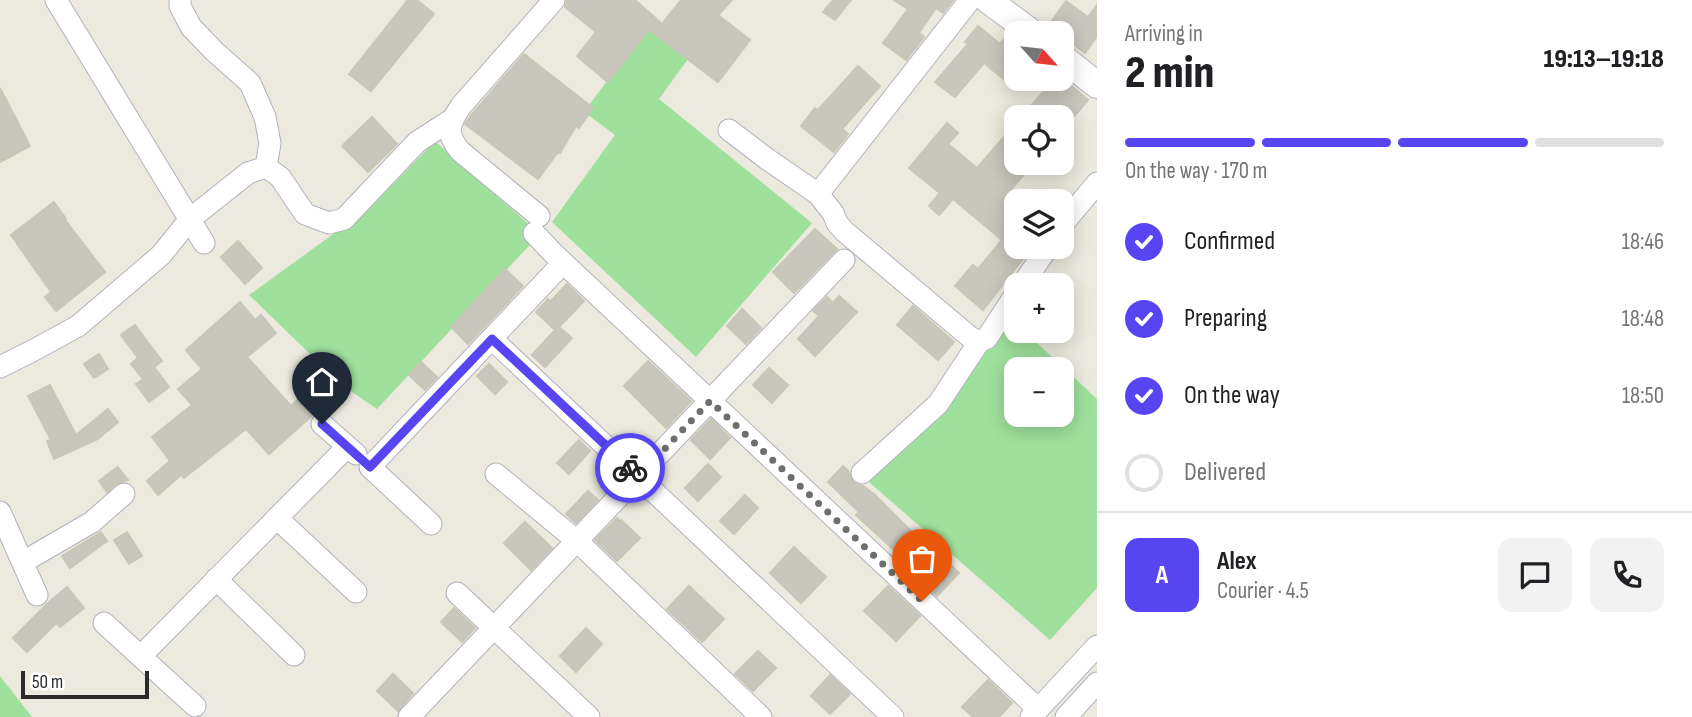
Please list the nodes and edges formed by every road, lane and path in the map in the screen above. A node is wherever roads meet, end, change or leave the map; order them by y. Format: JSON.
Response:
{"nodes":[{"id":1,"x":57,"y":0,"type":"edge"},
{"id":2,"x":180,"y":0,"type":"edge"},
{"id":3,"x":554,"y":0,"type":"edge"},
{"id":4,"x":970,"y":0,"type":"edge"},
{"id":5,"x":988,"y":0,"type":"edge"},
{"id":6,"x":1016,"y":21,"type":"edge"},
{"id":7,"x":1074,"y":67,"type":"edge"},
{"id":8,"x":1097,"y":85,"type":"edge"},
{"id":9,"x":451,"y":120,"type":"junction"},
{"id":10,"x":729,"y":130,"type":"dead end"},
{"id":11,"x":266,"y":167,"type":"junction"},
{"id":12,"x":1097,"y":183,"type":"edge"},
{"id":13,"x":818,"y":194,"type":"junction"},
{"id":14,"x":1074,"y":211,"type":"edge"},
{"id":15,"x":190,"y":219,"type":"junction"},
{"id":16,"x":204,"y":243,"type":"dead end"},
{"id":17,"x":844,"y":260,"type":"dead end"},
{"id":18,"x":563,"y":263,"type":"junction"},
{"id":19,"x":1004,"y":312,"type":"edge"},
{"id":20,"x":492,"y":339,"type":"junction"},
{"id":21,"x":979,"y":342,"type":"junction"},
{"id":22,"x":0,"y":367,"type":"edge"},
{"id":23,"x":710,"y":401,"type":"junction"},
{"id":24,"x":322,"y":424,"type":"dead end"},
{"id":25,"x":347,"y":447,"type":"junction"},
{"id":26,"x":370,"y":467,"type":"junction"},
{"id":27,"x":862,"y":473,"type":"dead end"},
{"id":28,"x":496,"y":474,"type":"dead end"},
{"id":29,"x":639,"y":476,"type":"junction"},
{"id":30,"x":124,"y":494,"type":"dead end"},
{"id":31,"x":0,"y":512,"type":"edge"},
{"id":32,"x":276,"y":518,"type":"junction"},
{"id":33,"x":431,"y":524,"type":"dead end"},
{"id":34,"x":577,"y":541,"type":"junction"},
{"id":35,"x":23,"y":562,"type":"junction"},
{"id":36,"x":216,"y":579,"type":"junction"},
{"id":37,"x":356,"y":592,"type":"dead end"},
{"id":38,"x":457,"y":593,"type":"dead end"},
{"id":39,"x":37,"y":595,"type":"dead end"},
{"id":40,"x":104,"y":622,"type":"dead end"},
{"id":41,"x":494,"y":629,"type":"junction"},
{"id":42,"x":1097,"y":646,"type":"edge"},
{"id":43,"x":294,"y":655,"type":"dead end"},
{"id":44,"x":141,"y":656,"type":"junction"},
{"id":45,"x":1097,"y":683,"type":"edge"},
{"id":46,"x":195,"y":706,"type":"dead end"},
{"id":47,"x":1034,"y":713,"type":"edge"},
{"id":48,"x":417,"y":714,"type":"edge"},
{"id":49,"x":589,"y":717,"type":"edge"},
{"id":50,"x":761,"y":717,"type":"edge"},
{"id":51,"x":893,"y":717,"type":"edge"},
{"id":52,"x":1066,"y":717,"type":"edge"}],
"edges":[{"from":1,"to":15,"type":"street"},
{"from":2,"to":11,"type":"street"},
{"from":3,"to":9,"type":"street"},
{"from":4,"to":13,"type":"street"},
{"from":5,"to":6,"type":"street"},
{"from":7,"to":8,"type":"street"},
{"from":9,"to":11,"type":"street"},
{"from":9,"to":18,"type":"street"},
{"from":10,"to":13,"type":"street"},
{"from":11,"to":15,"type":"street"},
{"from":12,"to":14,"type":"street"},
{"from":13,"to":21,"type":"street"},
{"from":15,"to":16,"type":"street"},
{"from":15,"to":22,"type":"street"},
{"from":17,"to":23,"type":"street"},
{"from":18,"to":20,"type":"street"},
{"from":18,"to":23,"type":"street"},
{"from":19,"to":21,"type":"street"},
{"from":20,"to":26,"type":"street"},
{"from":20,"to":29,"type":"street"},
{"from":21,"to":27,"type":"street"},
{"from":23,"to":29,"type":"street"},
{"from":23,"to":47,"type":"street"},
{"from":24,"to":25,"type":"street"},
{"from":25,"to":26,"type":"street"},
{"from":25,"to":32,"type":"street"},
{"from":26,"to":33,"type":"street"},
{"from":28,"to":34,"type":"street"},
{"from":29,"to":34,"type":"street"},
{"from":29,"to":51,"type":"street"},
{"from":30,"to":35,"type":"street"},
{"from":31,"to":35,"type":"street"},
{"from":32,"to":36,"type":"street"},
{"from":32,"to":37,"type":"street"},
{"from":34,"to":41,"type":"street"},
{"from":34,"to":50,"type":"street"},
{"from":35,"to":39,"type":"street"},
{"from":36,"to":43,"type":"street"},
{"from":36,"to":44,"type":"street"},
{"from":38,"to":41,"type":"street"},
{"from":40,"to":44,"type":"street"},
{"from":41,"to":48,"type":"street"},
{"from":41,"to":49,"type":"street"},
{"from":42,"to":47,"type":"street"},
{"from":44,"to":46,"type":"street"},
{"from":45,"to":52,"type":"street"}]}
